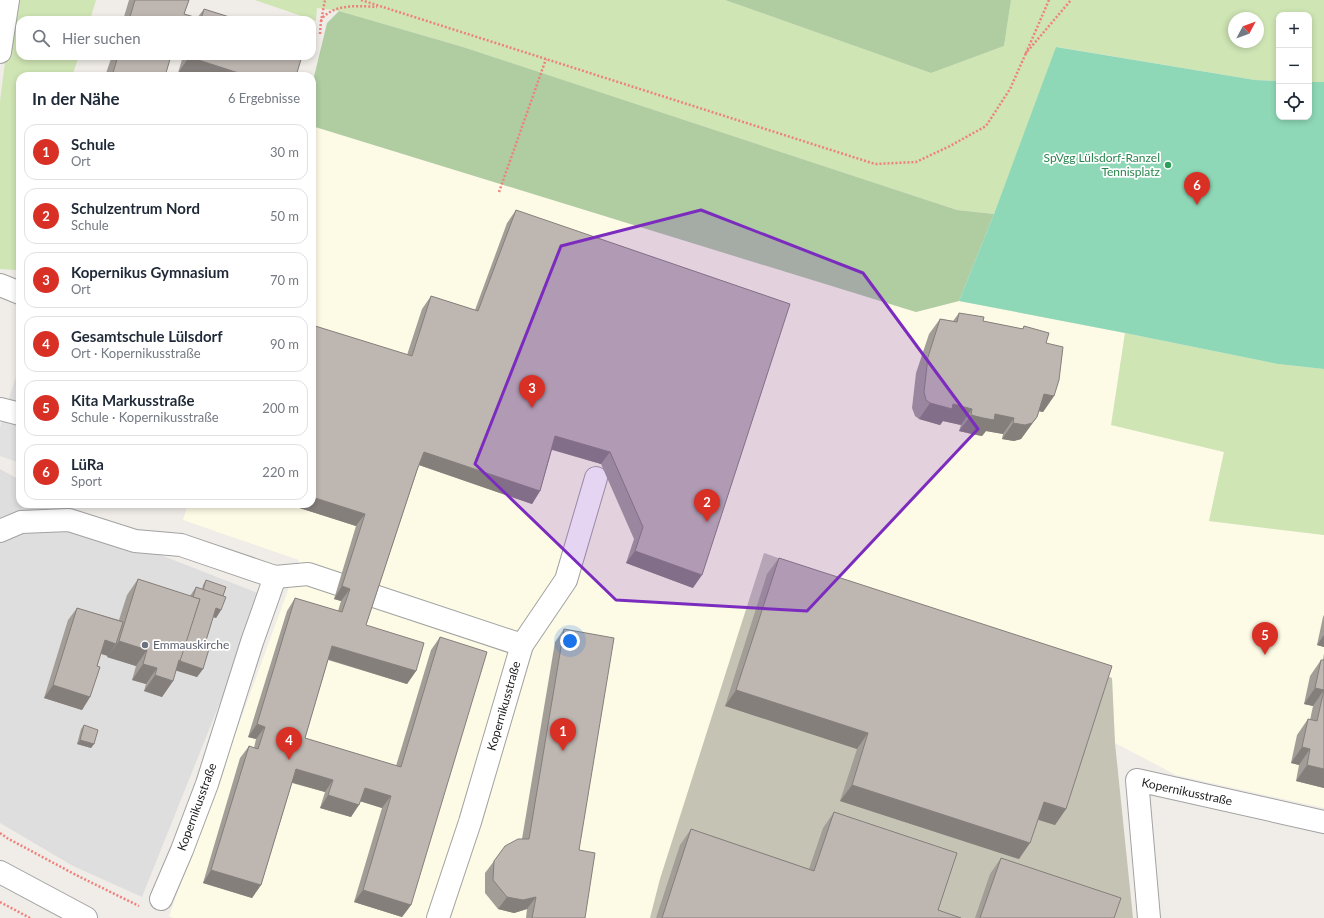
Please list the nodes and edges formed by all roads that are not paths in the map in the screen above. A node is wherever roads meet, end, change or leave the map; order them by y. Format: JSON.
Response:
{"nodes":[{"id":1,"x":8,"y":0,"type":"edge"},
{"id":2,"x":0,"y":52,"type":"edge"},
{"id":3,"x":0,"y":286,"type":"edge"},
{"id":4,"x":16,"y":292,"type":"edge"},
{"id":5,"x":0,"y":409,"type":"edge"},
{"id":6,"x":16,"y":413,"type":"edge"},
{"id":7,"x":596,"y":478,"type":"dead end"},
{"id":8,"x":0,"y":531,"type":"edge"},
{"id":9,"x":275,"y":577,"type":"junction"},
{"id":10,"x":338,"y":584,"type":"dead end"},
{"id":11,"x":371,"y":595,"type":"edge"},
{"id":12,"x":522,"y":645,"type":"junction"},
{"id":13,"x":1324,"y":822,"type":"edge"},
{"id":14,"x":0,"y":872,"type":"edge"},
{"id":15,"x":152,"y":903,"type":"road end"},
{"id":16,"x":86,"y":918,"type":"edge"},
{"id":17,"x":438,"y":918,"type":"edge"},
{"id":18,"x":1149,"y":918,"type":"edge"}],
"edges":[{"from":1,"to":2,"type":"street"},
{"from":3,"to":4,"type":"street"},
{"from":5,"to":6,"type":"street"},
{"from":7,"to":12,"type":"street"},
{"from":8,"to":9,"type":"street"},
{"from":9,"to":10,"type":"street"},
{"from":9,"to":15,"type":"street","name":"Kopernikusstraße"},
{"from":11,"to":12,"type":"street","name":"Kopernikusstraße"},
{"from":12,"to":17,"type":"street","name":"Kopernikusstraße"},
{"from":13,"to":18,"type":"street","name":"Kopernikusstraße"},
{"from":14,"to":16,"type":"street"}]}
